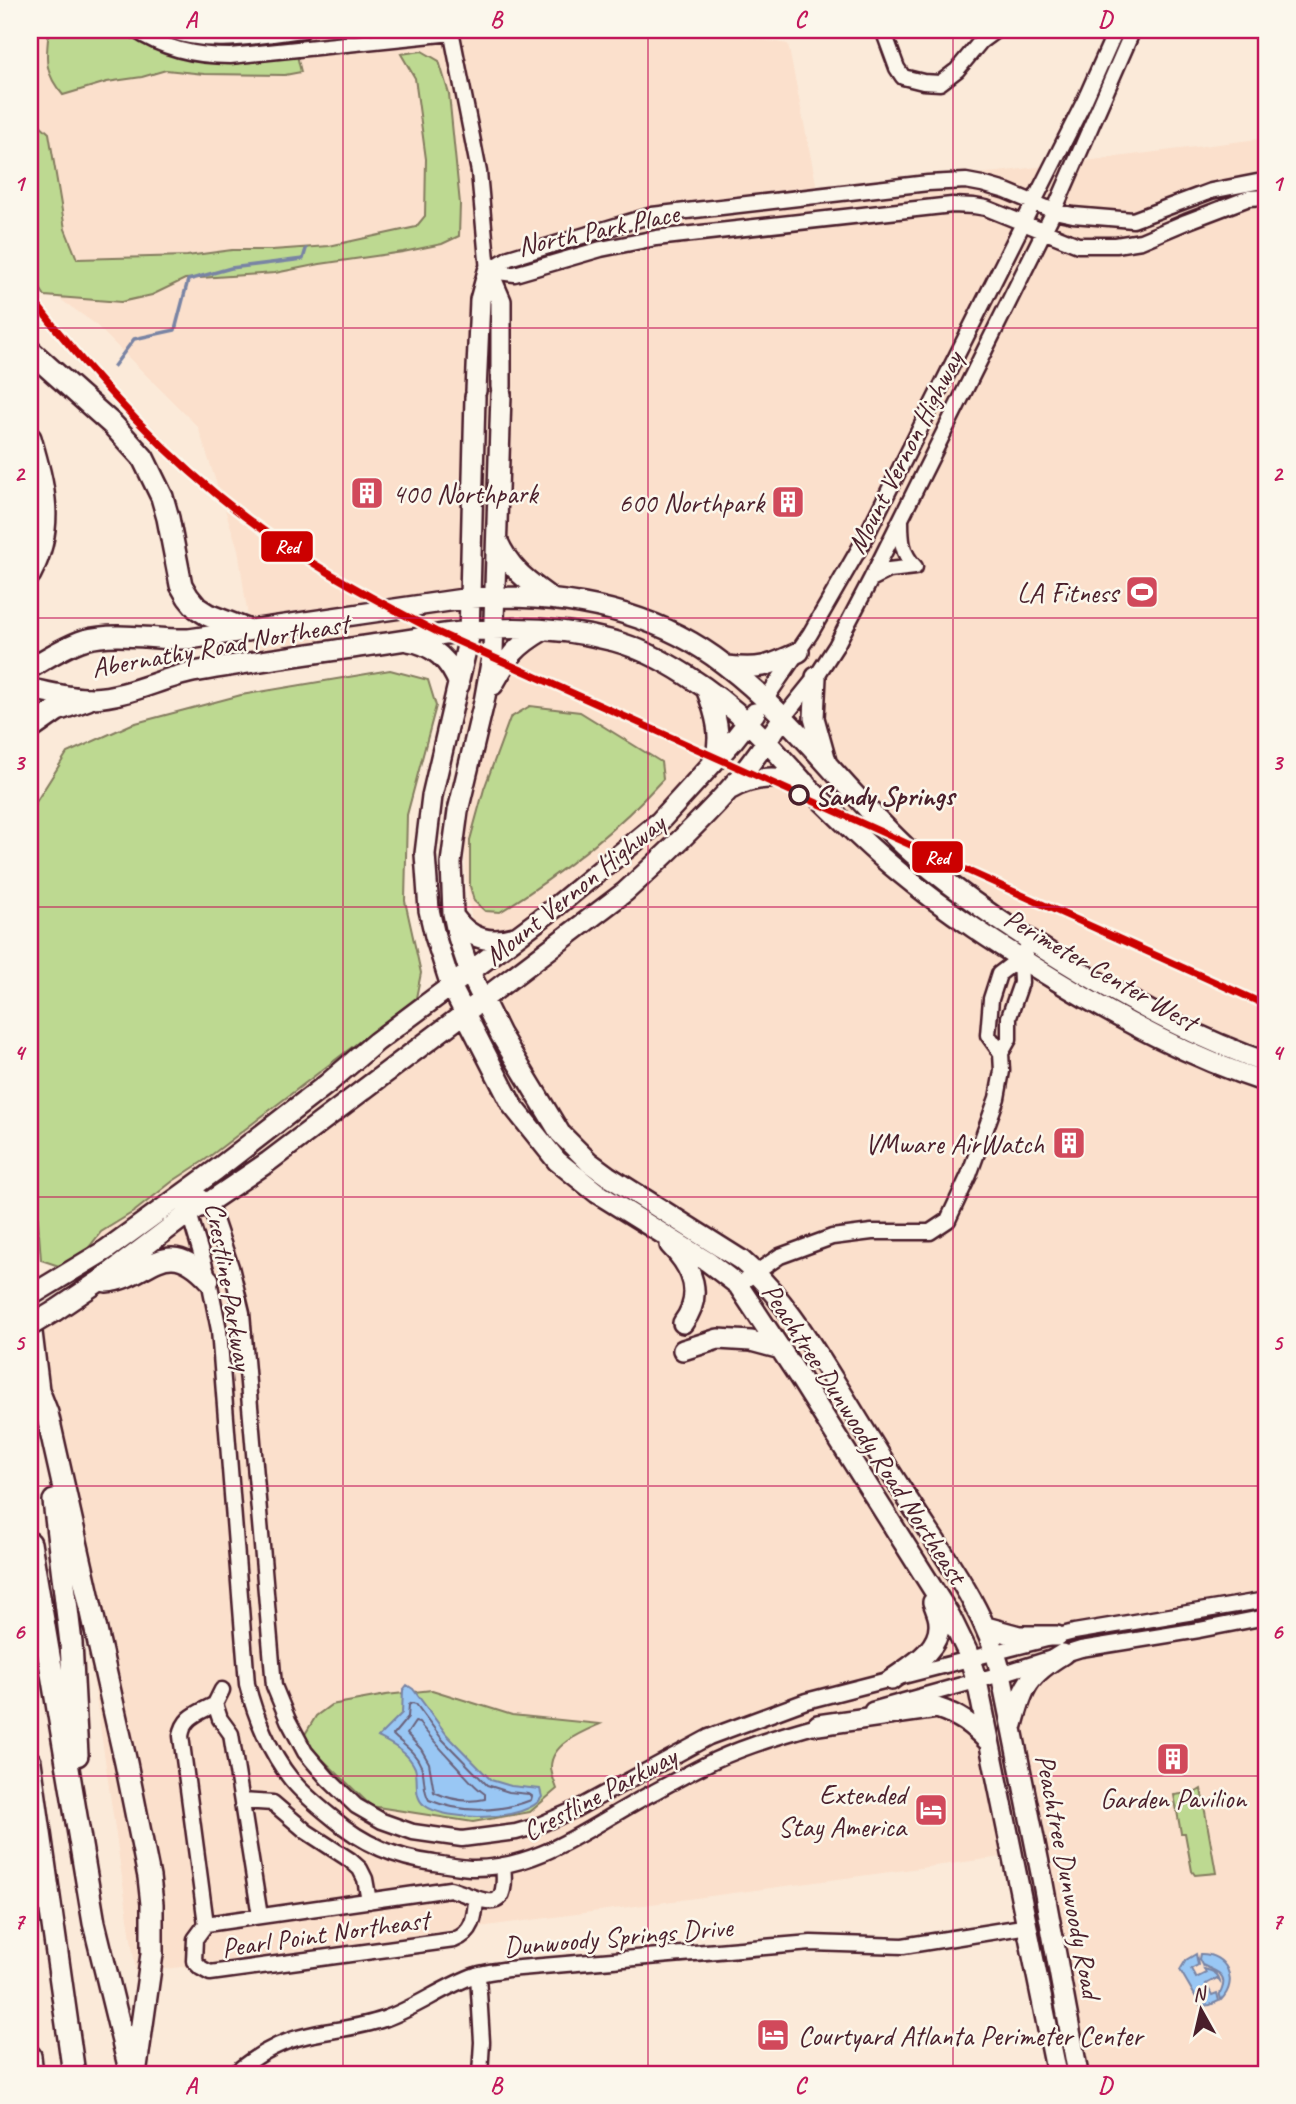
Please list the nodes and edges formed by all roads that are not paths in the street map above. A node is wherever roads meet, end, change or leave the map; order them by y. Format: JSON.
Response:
{"nodes":[{"id":1,"x":135,"y":30,"type":"edge"},
{"id":2,"x":169,"y":30,"type":"edge"},
{"id":3,"x":303,"y":30,"type":"edge"},
{"id":4,"x":883,"y":30,"type":"edge"},
{"id":5,"x":996,"y":30,"type":"edge"},
{"id":6,"x":1116,"y":30,"type":"edge"},
{"id":7,"x":1133,"y":30,"type":"edge"},
{"id":8,"x":451,"y":31,"type":"edge"},
{"id":9,"x":1266,"y":182,"type":"edge"},
{"id":10,"x":901,"y":186,"type":"junction"},
{"id":11,"x":1266,"y":197,"type":"edge"},
{"id":12,"x":1033,"y":202,"type":"junction"},
{"id":13,"x":902,"y":210,"type":"junction"},
{"id":14,"x":1054,"y":211,"type":"junction"},
{"id":15,"x":1023,"y":222,"type":"junction"},
{"id":16,"x":1044,"y":232,"type":"junction"},
{"id":17,"x":488,"y":271,"type":"junction"},
{"id":18,"x":30,"y":351,"type":"edge"},
{"id":19,"x":30,"y":438,"type":"edge"},
{"id":20,"x":901,"y":519,"type":"junction"},
{"id":21,"x":497,"y":540,"type":"junction"},
{"id":22,"x":30,"y":574,"type":"edge"},
{"id":23,"x":871,"y":579,"type":"junction"},
{"id":24,"x":495,"y":597,"type":"junction"},
{"id":25,"x":470,"y":598,"type":"junction"},
{"id":26,"x":552,"y":599,"type":"junction"},
{"id":27,"x":495,"y":629,"type":"junction"},
{"id":28,"x":247,"y":630,"type":"junction"},
{"id":29,"x":469,"y":631,"type":"junction"},
{"id":30,"x":542,"y":631,"type":"junction"},
{"id":31,"x":407,"y":641,"type":"junction"},
{"id":32,"x":799,"y":652,"type":"junction"},
{"id":33,"x":727,"y":666,"type":"junction"},
{"id":34,"x":30,"y":668,"type":"edge"},
{"id":35,"x":816,"y":677,"type":"junction"},
{"id":36,"x":459,"y":685,"type":"junction"},
{"id":37,"x":30,"y":689,"type":"edge"},
{"id":38,"x":707,"y":690,"type":"junction"},
{"id":39,"x":88,"y":699,"type":"junction"},
{"id":40,"x":765,"y":700,"type":"junction"},
{"id":41,"x":484,"y":702,"type":"junction"},
{"id":42,"x":783,"y":718,"type":"junction"},
{"id":43,"x":748,"y":722,"type":"junction"},
{"id":44,"x":30,"y":729,"type":"edge"},
{"id":45,"x":766,"y":741,"type":"junction"},
{"id":46,"x":714,"y":762,"type":"junction"},
{"id":47,"x":827,"y":765,"type":"junction"},
{"id":48,"x":804,"y":783,"type":"junction"},
{"id":49,"x":727,"y":791,"type":"junction"},
{"id":50,"x":454,"y":916,"type":"junction"},
{"id":51,"x":519,"y":936,"type":"junction"},
{"id":52,"x":1026,"y":950,"type":"junction"},
{"id":53,"x":470,"y":973,"type":"junction"},
{"id":54,"x":451,"y":986,"type":"junction"},
{"id":55,"x":482,"y":999,"type":"junction"},
{"id":56,"x":465,"y":1014,"type":"junction"},
{"id":57,"x":1001,"y":1053,"type":"junction"},
{"id":58,"x":1266,"y":1062,"type":"edge"},
{"id":59,"x":1266,"y":1082,"type":"edge"},
{"id":60,"x":190,"y":1189,"type":"junction"},
{"id":61,"x":209,"y":1202,"type":"junction"},
{"id":62,"x":189,"y":1213,"type":"junction"},
{"id":63,"x":658,"y":1231,"type":"junction"},
{"id":64,"x":755,"y":1272,"type":"junction"},
{"id":65,"x":209,"y":1280,"type":"junction"},
{"id":66,"x":98,"y":1282,"type":"junction"},
{"id":67,"x":738,"y":1285,"type":"junction"},
{"id":68,"x":30,"y":1296,"type":"edge"},
{"id":69,"x":683,"y":1324,"type":"dead end"},
{"id":70,"x":30,"y":1325,"type":"edge"},
{"id":71,"x":781,"y":1349,"type":"junction"},
{"id":72,"x":683,"y":1350,"type":"dead end"},
{"id":73,"x":38,"y":1390,"type":"junction"},
{"id":74,"x":257,"y":1495,"type":"junction"},
{"id":75,"x":232,"y":1502,"type":"junction"},
{"id":76,"x":30,"y":1543,"type":"edge"},
{"id":77,"x":927,"y":1580,"type":"junction"},
{"id":78,"x":1266,"y":1600,"type":"edge"},
{"id":79,"x":1170,"y":1616,"type":"junction"},
{"id":80,"x":1266,"y":1616,"type":"edge"},
{"id":81,"x":1229,"y":1625,"type":"junction"},
{"id":82,"x":986,"y":1627,"type":"junction"},
{"id":83,"x":1266,"y":1629,"type":"edge"},
{"id":84,"x":1172,"y":1634,"type":"junction"},
{"id":85,"x":1060,"y":1645,"type":"junction"},
{"id":86,"x":996,"y":1653,"type":"junction"},
{"id":87,"x":970,"y":1660,"type":"junction"},
{"id":88,"x":1001,"y":1674,"type":"junction"},
{"id":89,"x":891,"y":1679,"type":"junction"},
{"id":90,"x":977,"y":1681,"type":"junction"},
{"id":91,"x":222,"y":1690,"type":"dead end"},
{"id":92,"x":215,"y":1704,"type":"junction"},
{"id":93,"x":765,"y":1715,"type":"junction"},
{"id":94,"x":818,"y":1725,"type":"junction"},
{"id":95,"x":1012,"y":1729,"type":"junction"},
{"id":96,"x":773,"y":1738,"type":"junction"},
{"id":97,"x":989,"y":1742,"type":"junction"},
{"id":98,"x":30,"y":1762,"type":"edge"},
{"id":99,"x":243,"y":1801,"type":"junction"},
{"id":100,"x":576,"y":1809,"type":"junction"},
{"id":101,"x":587,"y":1831,"type":"junction"},
{"id":102,"x":80,"y":1844,"type":"junction"},
{"id":103,"x":503,"y":1865,"type":"junction"},
{"id":104,"x":476,"y":1899,"type":"junction"},
{"id":105,"x":369,"y":1901,"type":"junction"},
{"id":106,"x":260,"y":1916,"type":"junction"},
{"id":107,"x":206,"y":1924,"type":"junction"},
{"id":108,"x":1028,"y":1926,"type":"junction"},
{"id":109,"x":478,"y":1975,"type":"junction"},
{"id":110,"x":30,"y":2056,"type":"edge"},
{"id":111,"x":32,"y":2074,"type":"edge"},
{"id":112,"x":74,"y":2074,"type":"edge"},
{"id":113,"x":133,"y":2074,"type":"edge"},
{"id":114,"x":234,"y":2074,"type":"edge"},
{"id":115,"x":481,"y":2074,"type":"edge"},
{"id":116,"x":1057,"y":2074,"type":"edge"},
{"id":117,"x":1078,"y":2074,"type":"edge"}],
"edges":[{"from":1,"to":8,"type":"street"},
{"from":2,"to":3,"type":"street"},
{"from":4,"to":5,"type":"street"},
{"from":6,"to":12,"type":"street","name":"Mount Vernon Highway"},
{"from":7,"to":14,"type":"street","name":"Mount Vernon Highway"},
{"from":8,"to":17,"type":"street","name":"Peachtree Dunwoody Road Northeast"},
{"from":9,"to":14,"type":"street","name":"North Park Place"},
{"from":10,"to":12,"type":"street","name":"North Park Place"},
{"from":10,"to":13,"type":"street"},
{"from":10,"to":17,"type":"street","name":"North Park Place"},
{"from":11,"to":16,"type":"street","name":"North Park Place"},
{"from":12,"to":14,"type":"street","name":"North Park Place"},
{"from":12,"to":15,"type":"street","name":"Mount Vernon Highway"},
{"from":13,"to":15,"type":"street","name":"North Park Place"},
{"from":13,"to":17,"type":"street","name":"North Park Place"},
{"from":14,"to":16,"type":"street","name":"Mount Vernon Highway"},
{"from":15,"to":16,"type":"street","name":"North Park Place"},
{"from":15,"to":32,"type":"street","name":"Mount Vernon Highway"},
{"from":16,"to":20,"type":"street","name":"Mount Vernon Highway"},
{"from":17,"to":21,"type":"main road","name":"Peachtree Dunwoody Road Northeast"},
{"from":17,"to":25,"type":"main road","name":"Peachtree Dunwoody Road Northeast"},
{"from":18,"to":28,"type":"highway"},
{"from":19,"to":22,"type":"highway"},
{"from":20,"to":23,"type":"street","name":"Mount Vernon Highway"},
{"from":20,"to":23,"type":"street"},
{"from":21,"to":24,"type":"main road","name":"Peachtree Dunwoody Road Northeast"},
{"from":21,"to":26,"type":"main road"},
{"from":23,"to":35,"type":"street","name":"Mount Vernon Highway"},
{"from":24,"to":25,"type":"main road","name":"Abernathy Road Northeast"},
{"from":24,"to":26,"type":"main road","name":"Abernathy Road Northeast"},
{"from":24,"to":27,"type":"main road","name":"Peachtree Dunwoody Road Northeast"},
{"from":25,"to":28,"type":"main road","name":"Abernathy Road Northeast"},
{"from":25,"to":29,"type":"main road","name":"Peachtree Dunwoody Road Northeast"},
{"from":26,"to":33,"type":"main road","name":"Abernathy Road Northeast"},
{"from":27,"to":29,"type":"main road","name":"Abernathy Road Northeast"},
{"from":27,"to":30,"type":"main road","name":"Abernathy Road Northeast"},
{"from":27,"to":41,"type":"main road","name":"Peachtree Dunwoody Road Northeast"},
{"from":28,"to":34,"type":"main road","name":"Abernathy Road Northeast"},
{"from":29,"to":31,"type":"main road","name":"Abernathy Road Northeast"},
{"from":29,"to":36,"type":"main road","name":"Peachtree Dunwoody Road Northeast"},
{"from":30,"to":38,"type":"main road","name":"Abernathy Road Northeast"},
{"from":30,"to":41,"type":"main road"},
{"from":31,"to":36,"type":"main road"},
{"from":31,"to":39,"type":"main road","name":"Abernathy Road Northeast"},
{"from":32,"to":33,"type":"main road"},
{"from":32,"to":40,"type":"street","name":"Mount Vernon Highway"},
{"from":33,"to":40,"type":"main road","name":"Abernathy Road Northeast"},
{"from":35,"to":42,"type":"street","name":"Mount Vernon Highway"},
{"from":35,"to":47,"type":"main road"},
{"from":36,"to":54,"type":"main road","name":"Peachtree Dunwoody Road Northeast"},
{"from":37,"to":39,"type":"main road","name":"Abernathy Road Northeast"},
{"from":38,"to":43,"type":"main road","name":"Abernathy Road Northeast"},
{"from":38,"to":46,"type":"main road"},
{"from":39,"to":44,"type":"highway"},
{"from":40,"to":42,"type":"main road","name":"Abernathy Road Northeast"},
{"from":40,"to":43,"type":"main road","name":"Mount Vernon Highway"},
{"from":41,"to":50,"type":"main road","name":"Peachtree Dunwoody Road Northeast"},
{"from":42,"to":45,"type":"main road","name":"Mount Vernon Highway"},
{"from":42,"to":47,"type":"main road","name":"Perimeter Center West"},
{"from":43,"to":45,"type":"main road","name":"Abernathy Road Northeast"},
{"from":43,"to":46,"type":"main road","name":"Mount Vernon Highway"},
{"from":45,"to":48,"type":"main road","name":"Perimeter Center West"},
{"from":45,"to":49,"type":"main road","name":"Mount Vernon Highway"},
{"from":46,"to":51,"type":"main road","name":"Mount Vernon Highway"},
{"from":47,"to":52,"type":"main road","name":"Perimeter Center West"},
{"from":48,"to":49,"type":"main road"},
{"from":48,"to":52,"type":"main road","name":"Perimeter Center West"},
{"from":49,"to":55,"type":"main road","name":"Mount Vernon Highway"},
{"from":50,"to":51,"type":"main road"},
{"from":50,"to":53,"type":"main road","name":"Peachtree Dunwoody Road Northeast"},
{"from":51,"to":53,"type":"main road","name":"Mount Vernon Highway"},
{"from":52,"to":57,"type":"street"},
{"from":52,"to":57,"type":"street"},
{"from":52,"to":58,"type":"main road","name":"Perimeter Center West"},
{"from":52,"to":59,"type":"main road","name":"Perimeter Center West"},
{"from":53,"to":54,"type":"main road","name":"Mount Vernon Highway"},
{"from":53,"to":55,"type":"main road","name":"Peachtree Dunwoody Road Northeast"},
{"from":54,"to":56,"type":"main road","name":"Peachtree Dunwoody Road Northeast"},
{"from":54,"to":60,"type":"main road","name":"Mount Vernon Highway"},
{"from":55,"to":56,"type":"main road","name":"Mount Vernon Highway"},
{"from":55,"to":64,"type":"main road","name":"Peachtree Dunwoody Road Northeast"},
{"from":56,"to":61,"type":"main road","name":"Mount Vernon Highway"},
{"from":56,"to":63,"type":"main road","name":"Peachtree Dunwoody Road Northeast"},
{"from":57,"to":64,"type":"street"},
{"from":60,"to":61,"type":"street","name":"Crestline Parkway"},
{"from":60,"to":62,"type":"street","name":"Crestline Parkway"},
{"from":60,"to":68,"type":"main road","name":"Mount Vernon Highway"},
{"from":61,"to":62,"type":"main road","name":"Mount Vernon Highway"},
{"from":61,"to":74,"type":"street","name":"Crestline Parkway"},
{"from":62,"to":65,"type":"street","name":"Crestline Parkway"},
{"from":62,"to":66,"type":"main road","name":"Mount Vernon Highway"},
{"from":63,"to":67,"type":"main road","name":"Peachtree Dunwoody Road Northeast"},
{"from":63,"to":69,"type":"main road"},
{"from":64,"to":67,"type":"street"},
{"from":64,"to":82,"type":"main road","name":"Peachtree Dunwoody Road Northeast"},
{"from":65,"to":66,"type":"main road"},
{"from":65,"to":75,"type":"street","name":"Crestline Parkway"},
{"from":66,"to":70,"type":"main road","name":"Mount Vernon Highway","bridge":true},
{"from":67,"to":71,"type":"main road","name":"Peachtree Dunwoody Road Northeast"},
{"from":70,"to":73,"type":"highway"},
{"from":71,"to":72,"type":"main road"},
{"from":71,"to":77,"type":"main road","name":"Peachtree Dunwoody Road Northeast"},
{"from":73,"to":102,"type":"highway"},
{"from":73,"to":113,"type":"highway"},
{"from":74,"to":75,"type":"street"},
{"from":74,"to":100,"type":"street","name":"Crestline Parkway"},
{"from":75,"to":103,"type":"street","name":"Crestline Parkway"},
{"from":76,"to":102,"type":"highway"},
{"from":77,"to":87,"type":"main road","name":"Peachtree Dunwoody Road Northeast"},
{"from":77,"to":89,"type":"main road"},
{"from":78,"to":79,"type":"street"},
{"from":79,"to":84,"type":"street"},
{"from":79,"to":85,"type":"street"},
{"from":80,"to":81,"type":"street"},
{"from":81,"to":83,"type":"street"},
{"from":81,"to":84,"type":"street"},
{"from":82,"to":85,"type":"main road"},
{"from":82,"to":86,"type":"main road","name":"Peachtree Dunwoody Road Northeast"},
{"from":84,"to":85,"type":"street"},
{"from":85,"to":86,"type":"street","name":"Crestline Parkway"},
{"from":85,"to":88,"type":"street","name":"Crestline Parkway"},
{"from":85,"to":95,"type":"main road"},
{"from":86,"to":87,"type":"street","name":"Crestline Parkway"},
{"from":86,"to":88,"type":"main road","name":"Peachtree Dunwoody Road Northeast"},
{"from":87,"to":89,"type":"street","name":"Crestline Parkway"},
{"from":87,"to":90,"type":"main road","name":"Peachtree Dunwoody Road Northeast"},
{"from":88,"to":90,"type":"street","name":"Crestline Parkway"},
{"from":88,"to":95,"type":"main road","name":"Peachtree Dunwoody Road Northeast"},
{"from":89,"to":93,"type":"street","name":"Crestline Parkway"},
{"from":90,"to":94,"type":"street","name":"Crestline Parkway"},
{"from":90,"to":97,"type":"main road","name":"Peachtree Dunwoody Road Northeast"},
{"from":91,"to":92,"type":"street"},
{"from":92,"to":99,"type":"street"},
{"from":92,"to":107,"type":"street"},
{"from":93,"to":96,"type":"street"},
{"from":93,"to":100,"type":"street","name":"Crestline Parkway"},
{"from":94,"to":96,"type":"street","name":"Crestline Parkway"},
{"from":94,"to":97,"type":"main road"},
{"from":95,"to":117,"type":"main road","name":"Peachtree Dunwoody Road"},
{"from":96,"to":101,"type":"street","name":"Crestline Parkway"},
{"from":97,"to":108,"type":"main road","name":"Peachtree Dunwoody Road"},
{"from":98,"to":112,"type":"highway"},
{"from":99,"to":105,"type":"street","name":"Pearl Point Northeast"},
{"from":99,"to":106,"type":"street"},
{"from":100,"to":101,"type":"street"},
{"from":101,"to":103,"type":"street","name":"Crestline Parkway"},
{"from":102,"to":113,"type":"highway"},
{"from":103,"to":104,"type":"street"},
{"from":104,"to":105,"type":"street","name":"Pearl Point Northeast"},
{"from":104,"to":107,"type":"street","name":"Pearl Point Northeast"},
{"from":105,"to":106,"type":"street","name":"Pearl Point Northeast"},
{"from":106,"to":107,"type":"street","name":"Pearl Point Northeast"},
{"from":108,"to":109,"type":"street","name":"Dunwoody Springs Drive"},
{"from":108,"to":116,"type":"main road","name":"Peachtree Dunwoody Road"},
{"from":109,"to":114,"type":"street","name":"Dunwoody Springs Drive"},
{"from":109,"to":115,"type":"street"},
{"from":110,"to":111,"type":"highway"}]}
